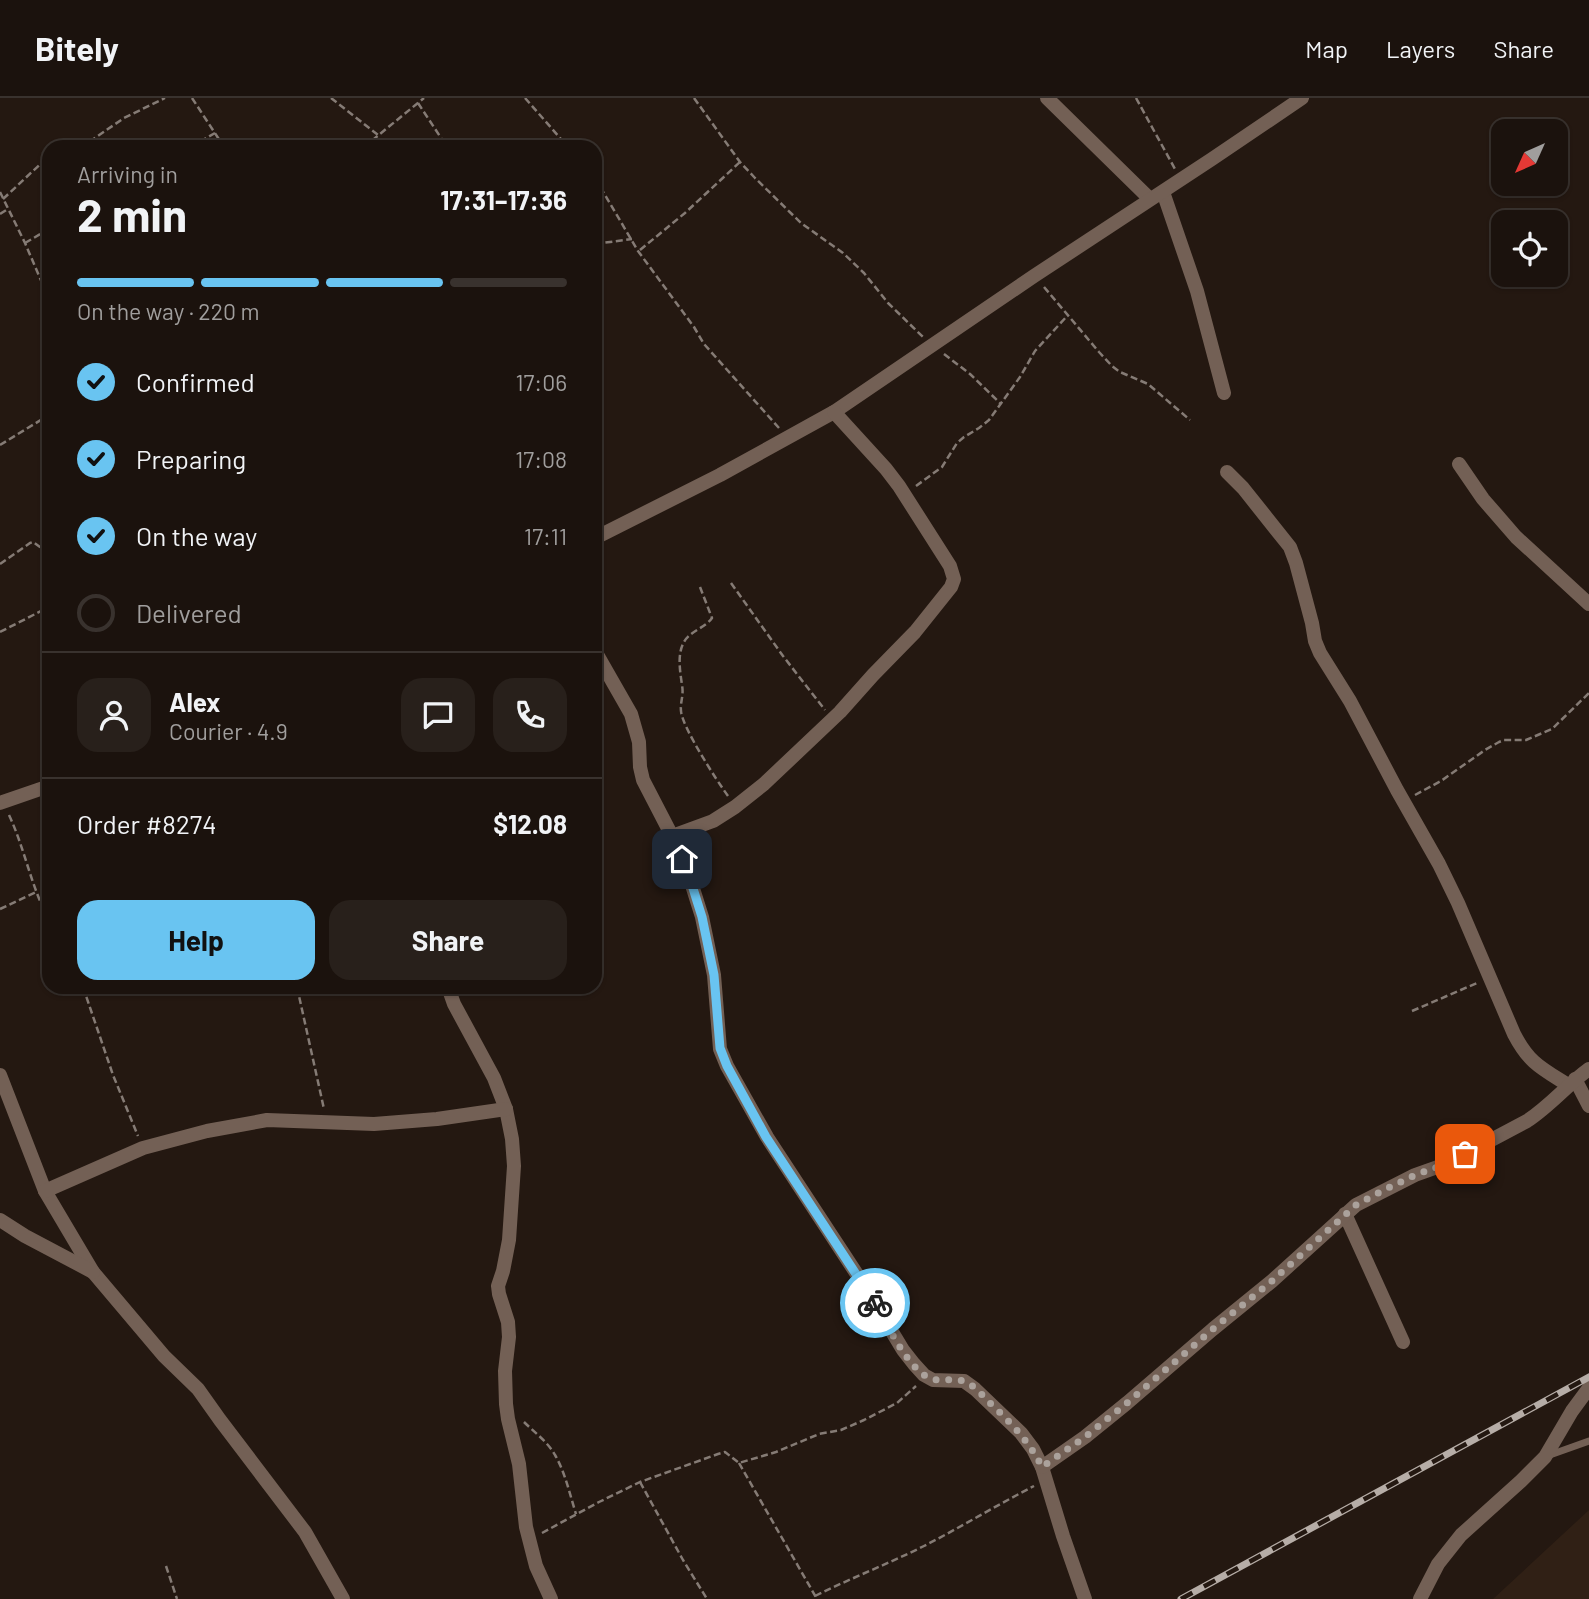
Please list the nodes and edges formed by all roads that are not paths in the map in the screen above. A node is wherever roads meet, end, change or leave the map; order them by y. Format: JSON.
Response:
{"nodes":[{"id":1,"x":1047,"y":98,"type":"edge"},
{"id":2,"x":1302,"y":98,"type":"edge"},
{"id":3,"x":1156,"y":195,"type":"junction"},
{"id":4,"x":1224,"y":393,"type":"dead end"},
{"id":5,"x":834,"y":412,"type":"junction"},
{"id":6,"x":1459,"y":464,"type":"dead end"},
{"id":7,"x":1227,"y":471,"type":"dead end"},
{"id":8,"x":602,"y":535,"type":"edge"},
{"id":9,"x":1589,"y":604,"type":"edge"},
{"id":10,"x":602,"y":663,"type":"edge"},
{"id":11,"x":42,"y":788,"type":"edge"},
{"id":12,"x":1,"y":803,"type":"edge"},
{"id":13,"x":672,"y":836,"type":"junction"},
{"id":14,"x":450,"y":994,"type":"edge"},
{"id":15,"x":1589,"y":1069,"type":"edge"},
{"id":16,"x":0,"y":1077,"type":"edge"},
{"id":17,"x":1572,"y":1082,"type":"junction"},
{"id":18,"x":1589,"y":1106,"type":"edge"},
{"id":19,"x":506,"y":1109,"type":"junction"},
{"id":20,"x":45,"y":1191,"type":"junction"},
{"id":21,"x":1345,"y":1214,"type":"junction"},
{"id":22,"x":0,"y":1220,"type":"edge"},
{"id":23,"x":93,"y":1272,"type":"junction"},
{"id":24,"x":1403,"y":1342,"type":"dead end"},
{"id":25,"x":1589,"y":1388,"type":"edge"},
{"id":26,"x":1589,"y":1441,"type":"edge"},
{"id":27,"x":1545,"y":1457,"type":"junction"},
{"id":28,"x":1044,"y":1473,"type":"junction"},
{"id":29,"x":343,"y":1599,"type":"edge"},
{"id":30,"x":551,"y":1599,"type":"edge"},
{"id":31,"x":1085,"y":1599,"type":"edge"},
{"id":32,"x":1420,"y":1599,"type":"edge"}],
"edges":[{"from":1,"to":3,"type":"street"},
{"from":2,"to":3,"type":"street"},
{"from":3,"to":4,"type":"street"},
{"from":3,"to":5,"type":"street"},
{"from":5,"to":8,"type":"street"},
{"from":5,"to":13,"type":"street"},
{"from":6,"to":9,"type":"street"},
{"from":7,"to":17,"type":"street"},
{"from":10,"to":13,"type":"street"},
{"from":11,"to":12,"type":"street"},
{"from":13,"to":28,"type":"street"},
{"from":14,"to":19,"type":"street"},
{"from":15,"to":17,"type":"street"},
{"from":16,"to":20,"type":"street"},
{"from":17,"to":18,"type":"street"},
{"from":17,"to":21,"type":"street"},
{"from":19,"to":20,"type":"street"},
{"from":19,"to":30,"type":"street"},
{"from":20,"to":23,"type":"street"},
{"from":21,"to":24,"type":"street"},
{"from":21,"to":28,"type":"street"},
{"from":22,"to":23,"type":"street"},
{"from":23,"to":29,"type":"street"},
{"from":25,"to":27,"type":"street"},
{"from":26,"to":27,"type":"lane"},
{"from":27,"to":32,"type":"street"},
{"from":28,"to":31,"type":"street"}]}
